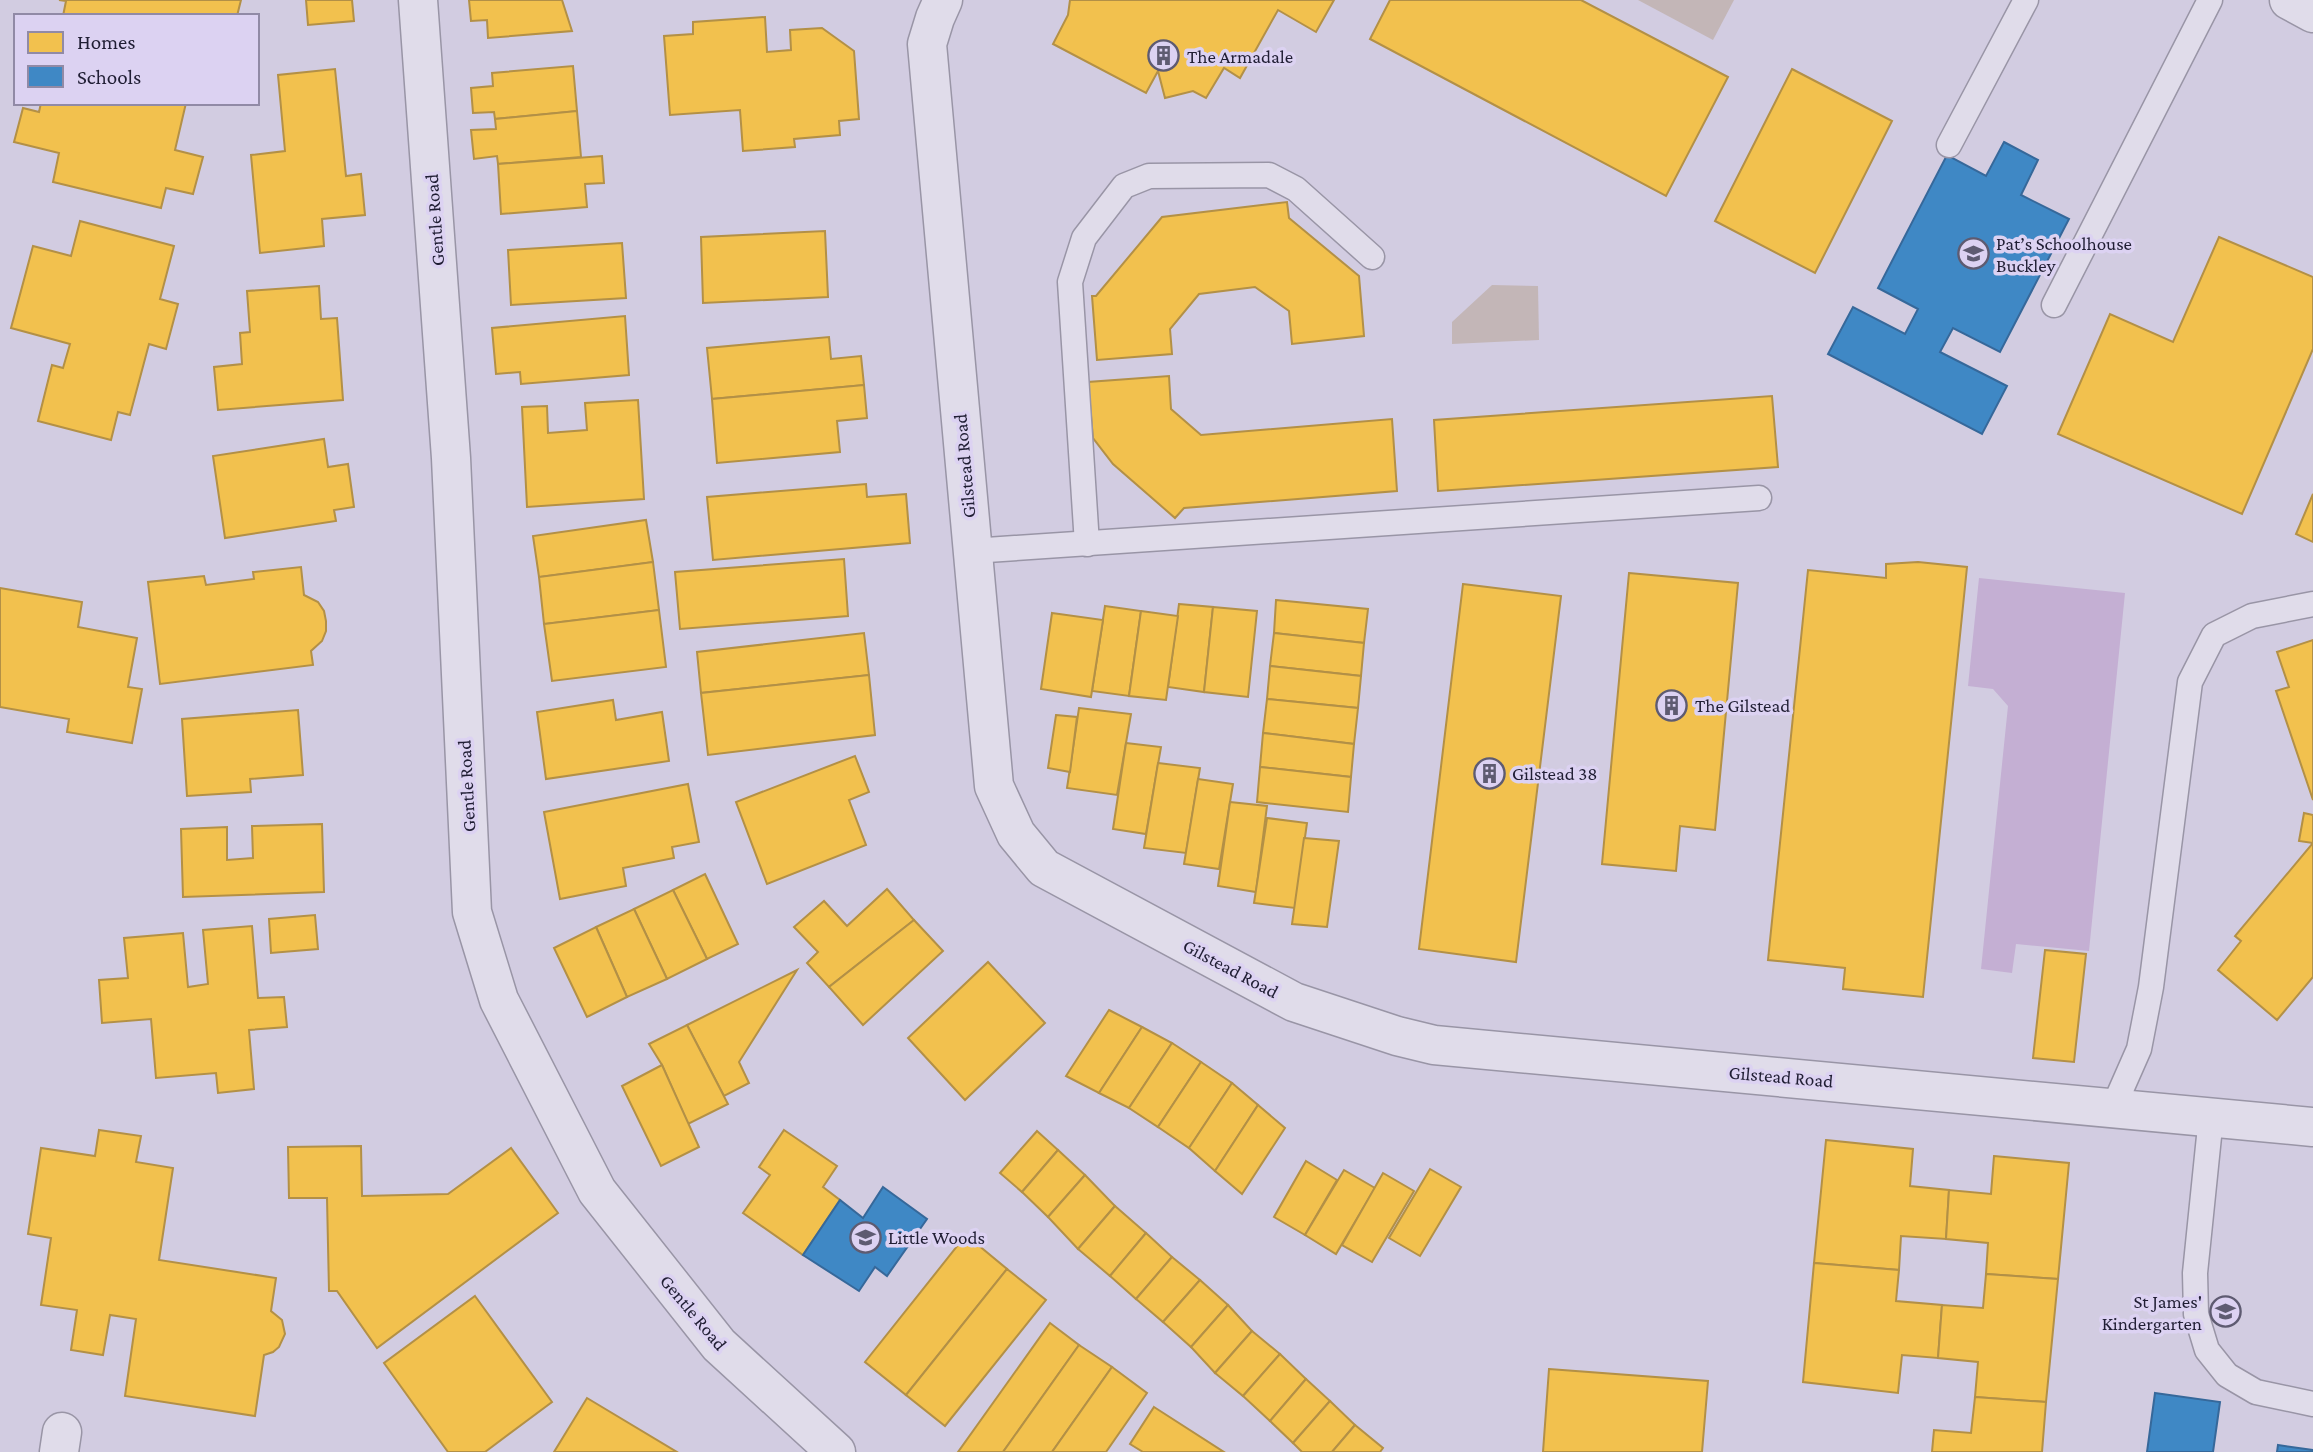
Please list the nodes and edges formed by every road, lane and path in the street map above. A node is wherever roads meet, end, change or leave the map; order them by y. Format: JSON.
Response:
{"nodes":[{"id":1,"x":418,"y":0,"type":"edge"},
{"id":2,"x":943,"y":0,"type":"edge"},
{"id":3,"x":2026,"y":0,"type":"edge"},
{"id":4,"x":2210,"y":0,"type":"edge"},
{"id":5,"x":2289,"y":0,"type":"edge"},
{"id":6,"x":2313,"y":13,"type":"edge"},
{"id":7,"x":1949,"y":145,"type":"dead end"},
{"id":8,"x":1372,"y":257,"type":"dead end"},
{"id":9,"x":2054,"y":305,"type":"dead end"},
{"id":10,"x":1759,"y":498,"type":"dead end"},
{"id":11,"x":1087,"y":544,"type":"junction"},
{"id":12,"x":972,"y":551,"type":"junction"},
{"id":13,"x":2313,"y":604,"type":"edge"},
{"id":14,"x":2113,"y":1108,"type":"junction"},
{"id":15,"x":2211,"y":1118,"type":"junction"},
{"id":16,"x":2313,"y":1126,"type":"edge"},
{"id":17,"x":2313,"y":1404,"type":"edge"},
{"id":18,"x":836,"y":1452,"type":"edge"}],
"edges":[{"from":1,"to":18,"type":"street","name":"Gentle Road"},
{"from":2,"to":12,"type":"street","name":"Gilstead Road"},
{"from":3,"to":7,"type":"lane"},
{"from":4,"to":9,"type":"lane"},
{"from":5,"to":6,"type":"street"},
{"from":8,"to":11,"type":"lane"},
{"from":10,"to":11,"type":"lane"},
{"from":11,"to":12,"type":"lane"},
{"from":12,"to":14,"type":"street","name":"Gilstead Road"},
{"from":13,"to":14,"type":"lane"},
{"from":14,"to":15,"type":"street","name":"Gilstead Road"},
{"from":15,"to":16,"type":"street","name":"Gilstead Road"},
{"from":15,"to":17,"type":"lane"}]}
